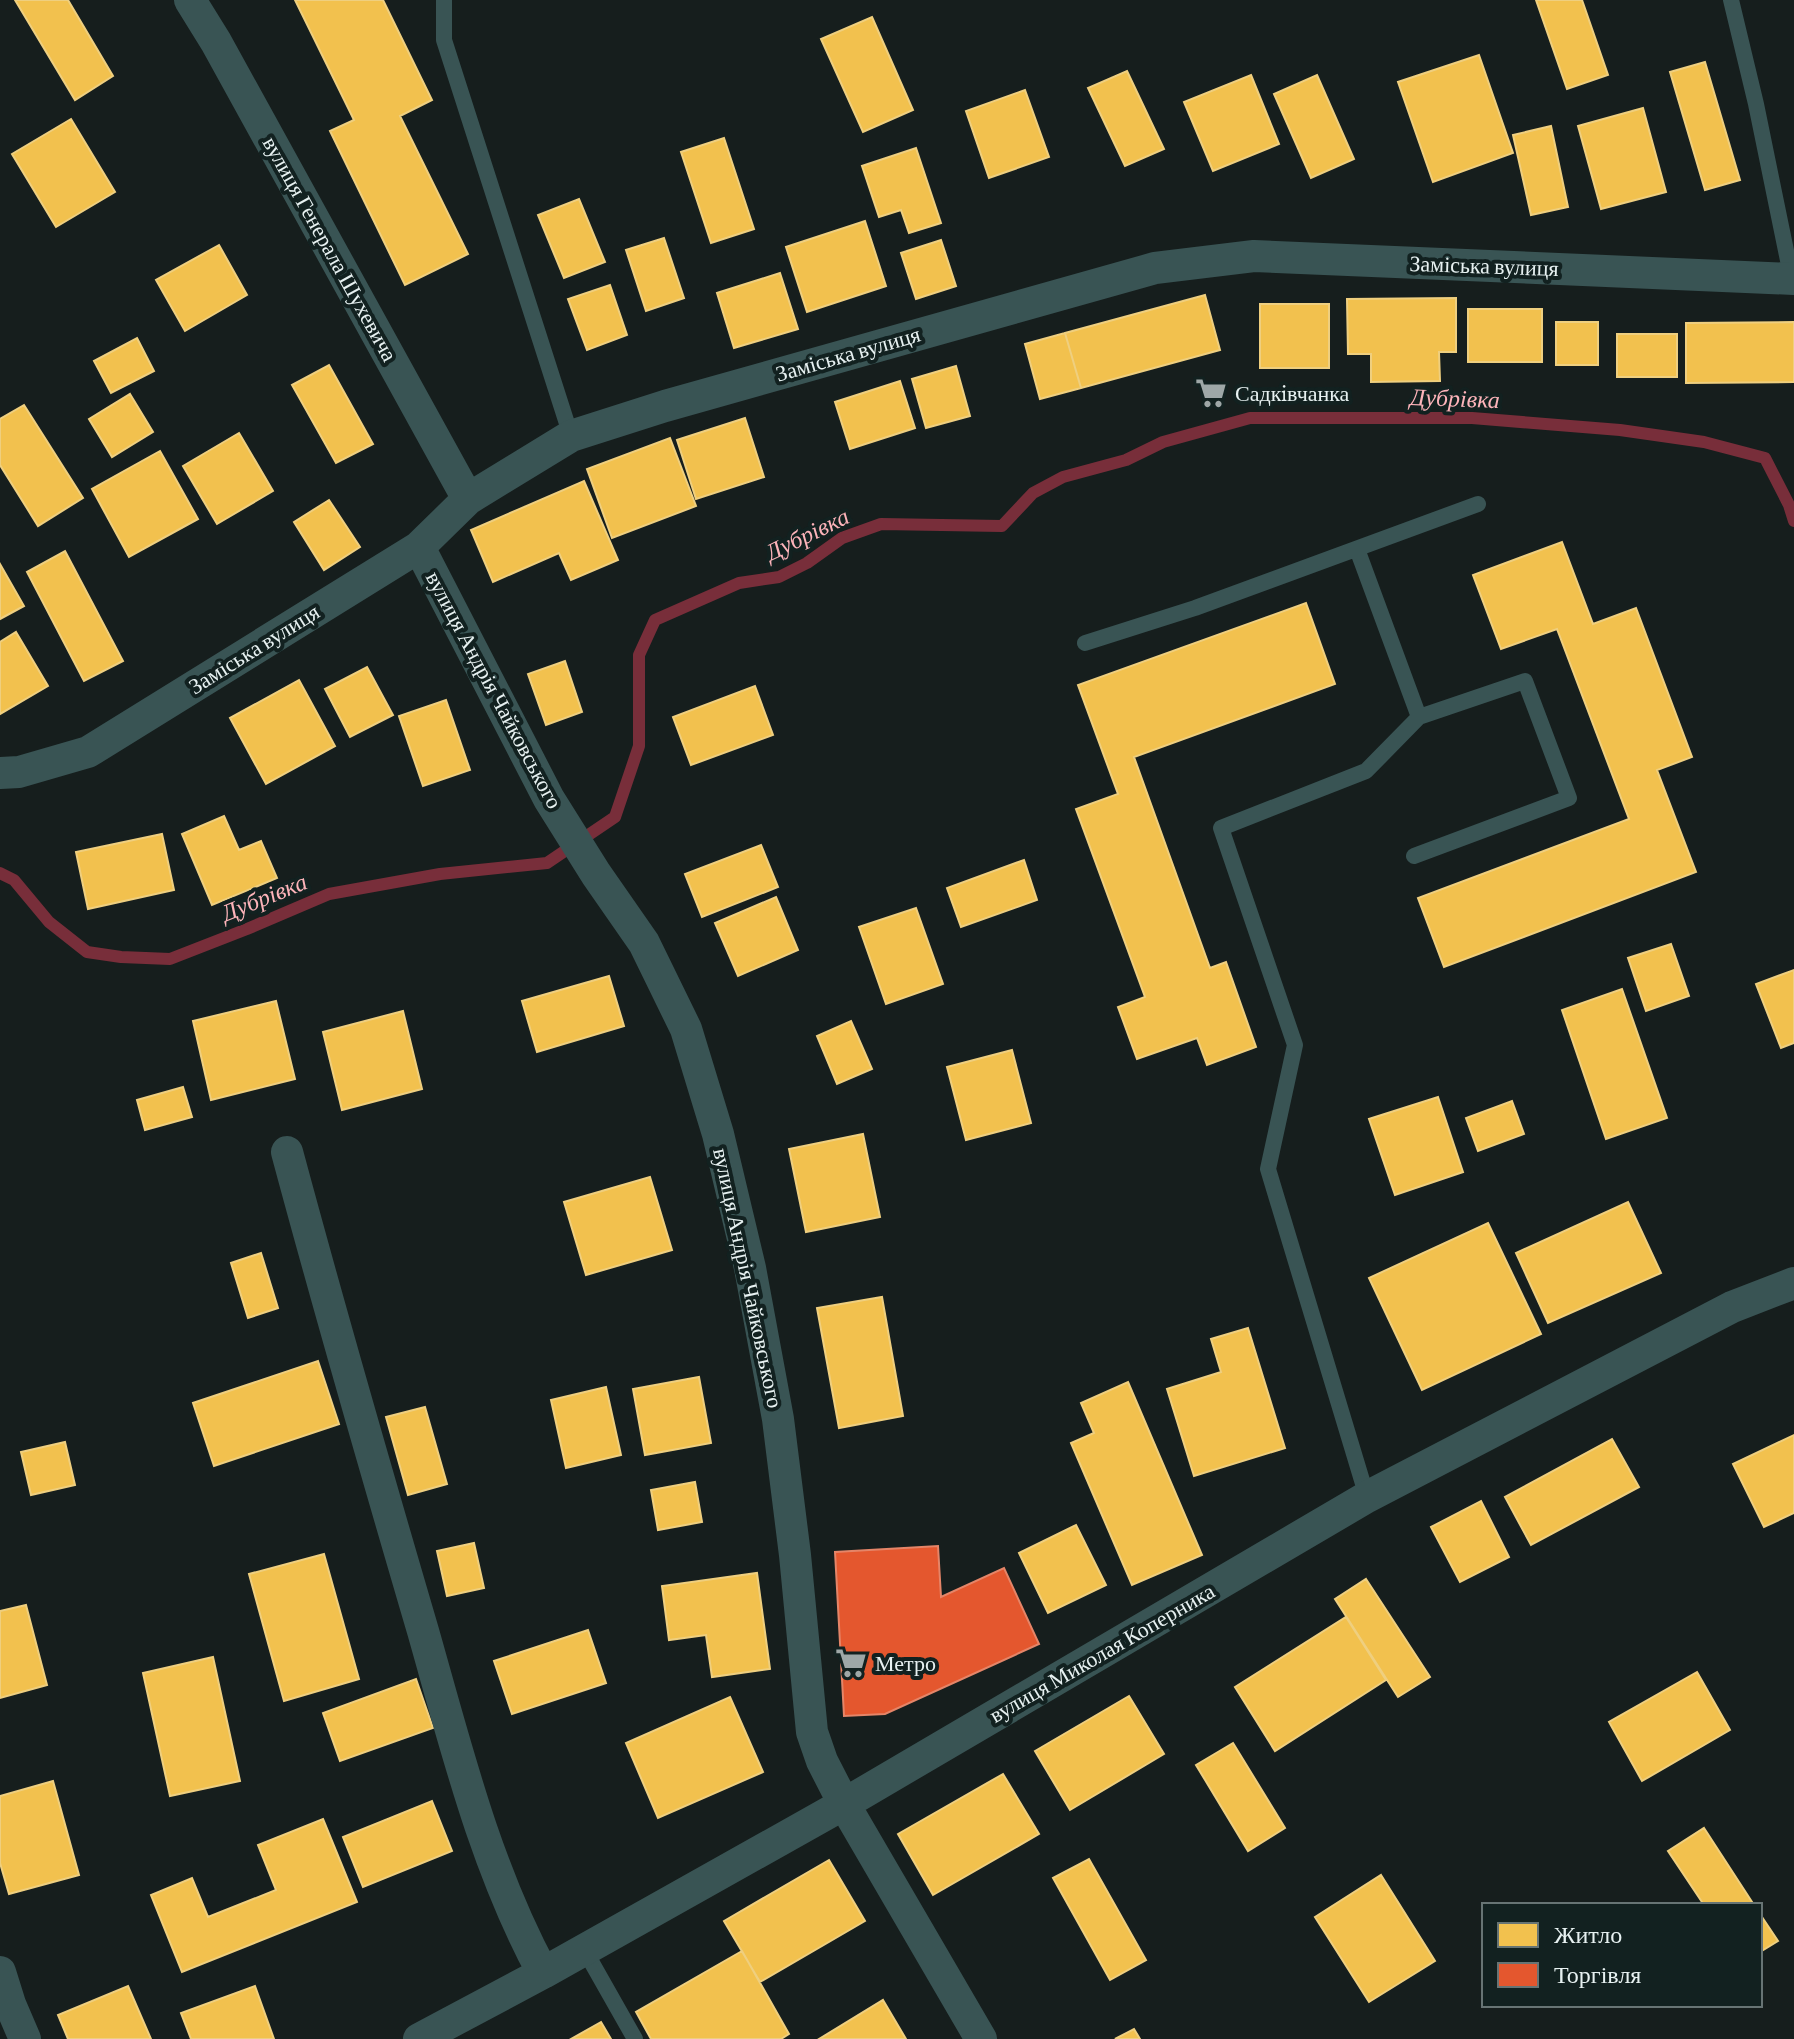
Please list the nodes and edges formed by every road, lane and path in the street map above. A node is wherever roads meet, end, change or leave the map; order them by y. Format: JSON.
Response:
{"nodes":[{"id":1,"x":190,"y":0,"type":"edge"},
{"id":2,"x":444,"y":0,"type":"edge"},
{"id":3,"x":1731,"y":0,"type":"edge"},
{"id":4,"x":1793,"y":279,"type":"edge"},
{"id":5,"x":571,"y":436,"type":"junction"},
{"id":6,"x":468,"y":499,"type":"junction"},
{"id":7,"x":1478,"y":504,"type":"dead end"},
{"id":8,"x":419,"y":547,"type":"junction"},
{"id":9,"x":1357,"y":549,"type":"junction"},
{"id":10,"x":1085,"y":643,"type":"dead end"},
{"id":11,"x":1419,"y":717,"type":"junction"},
{"id":12,"x":0,"y":773,"type":"edge"},
{"id":13,"x":1414,"y":856,"type":"dead end"},
{"id":14,"x":287,"y":1152,"type":"dead end"},
{"id":15,"x":1794,"y":1283,"type":"edge"},
{"id":16,"x":1367,"y":1497,"type":"junction"},
{"id":17,"x":844,"y":1804,"type":"junction"},
{"id":18,"x":584,"y":1949,"type":"junction"},
{"id":19,"x":0,"y":1972,"type":"edge"},
{"id":20,"x":543,"y":1973,"type":"junction"},
{"id":21,"x":25,"y":2039,"type":"edge"},
{"id":22,"x":419,"y":2039,"type":"edge"},
{"id":23,"x":635,"y":2039,"type":"edge"},
{"id":24,"x":981,"y":2039,"type":"edge"}],
"edges":[{"from":1,"to":6,"type":"street","name":"вулиця Генерала Шухевича"},
{"from":2,"to":5,"type":"lane"},
{"from":3,"to":4,"type":"lane"},
{"from":4,"to":5,"type":"street","name":"Заміська вулиця"},
{"from":5,"to":6,"type":"street","name":"Заміська вулиця"},
{"from":6,"to":8,"type":"street","name":"Заміська вулиця"},
{"from":7,"to":9,"type":"lane"},
{"from":8,"to":12,"type":"street","name":"Заміська вулиця"},
{"from":8,"to":17,"type":"street","name":"вулиця Андрія Чайковського"},
{"from":9,"to":10,"type":"lane"},
{"from":9,"to":11,"type":"lane"},
{"from":11,"to":13,"type":"lane"},
{"from":11,"to":16,"type":"lane"},
{"from":14,"to":20,"type":"street"},
{"from":15,"to":16,"type":"street","name":"вулиця Миколая Коперника"},
{"from":16,"to":17,"type":"street","name":"вулиця Миколая Коперника"},
{"from":17,"to":18,"type":"street","name":"вулиця Миколая Коперника"},
{"from":17,"to":24,"type":"street","name":"вулиця Андрія Чайковського"},
{"from":18,"to":20,"type":"street","name":"вулиця Миколая Коперника"},
{"from":18,"to":23,"type":"lane"},
{"from":19,"to":21,"type":"street"},
{"from":20,"to":22,"type":"street","name":"вулиця Миколая Коперника"}]}
